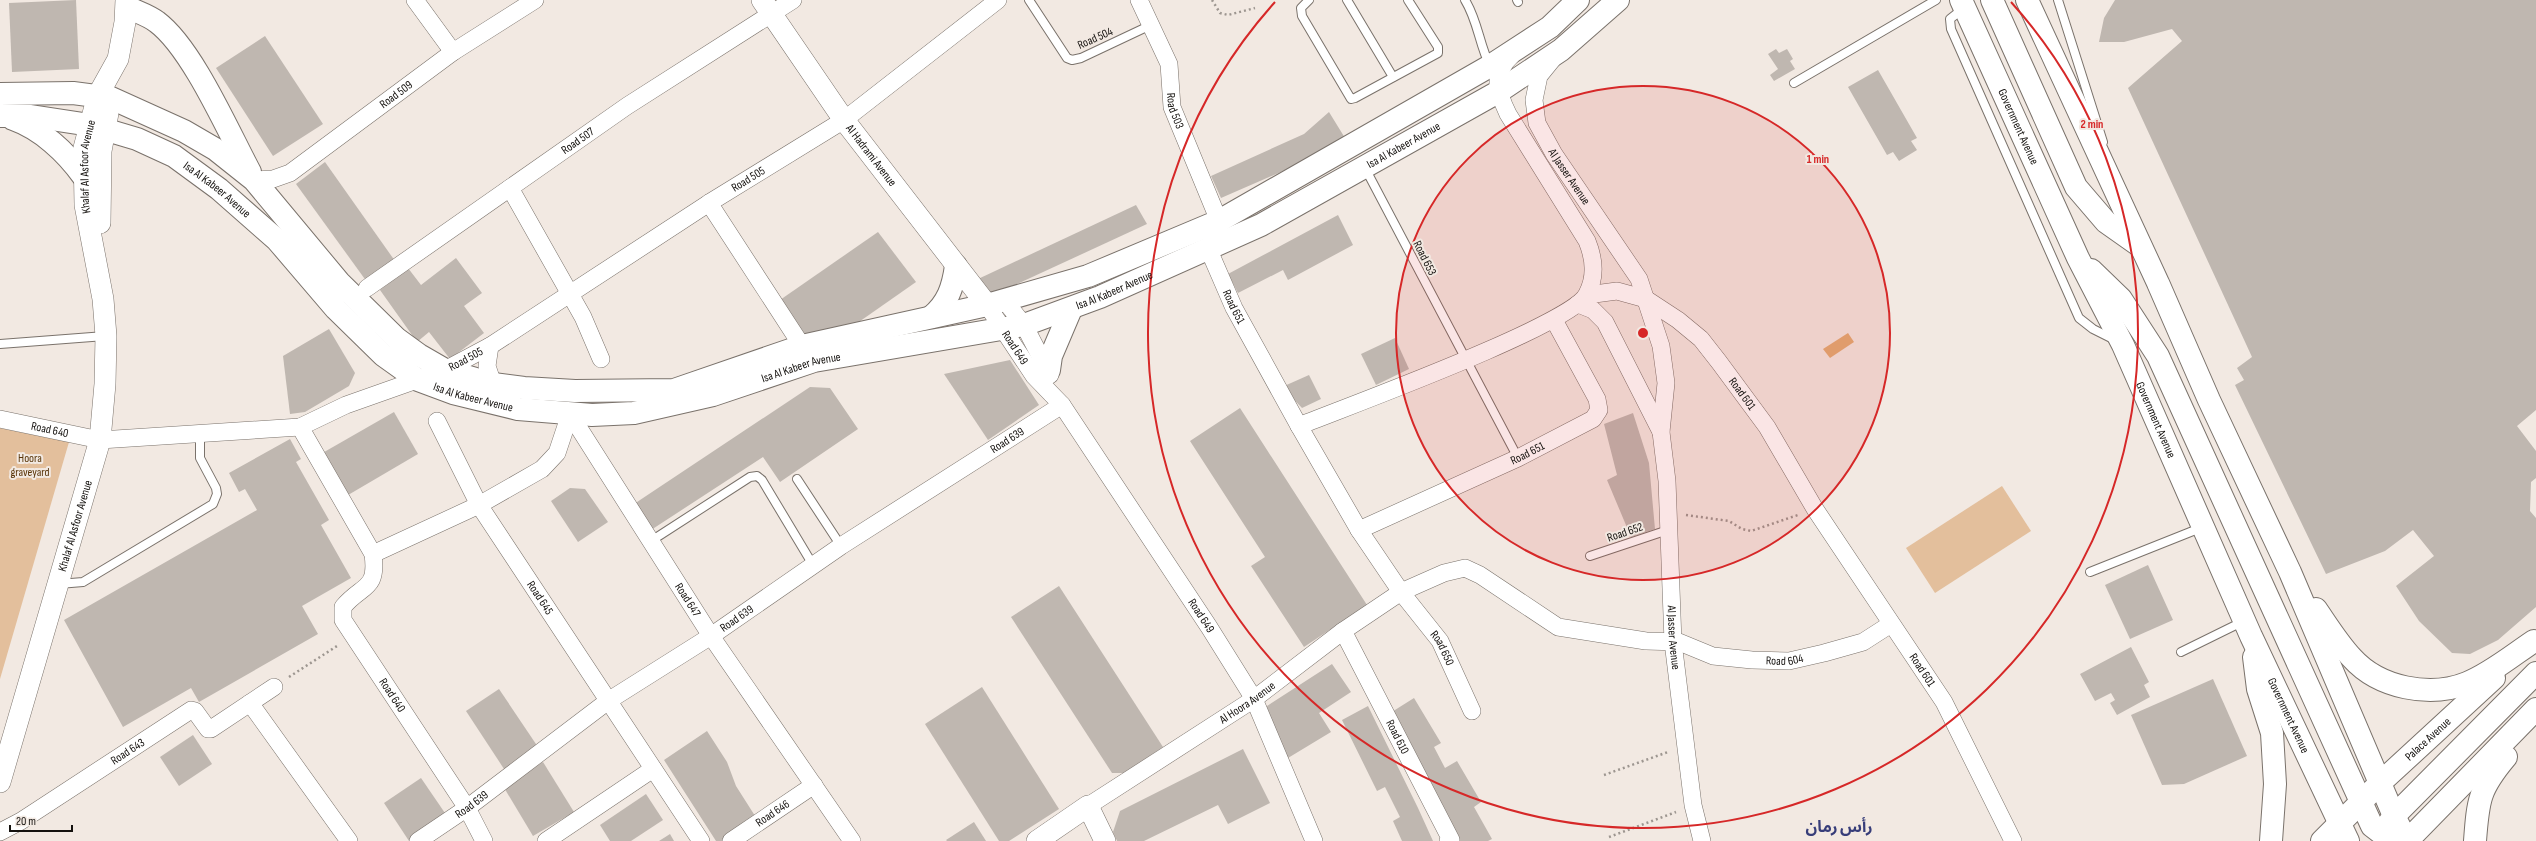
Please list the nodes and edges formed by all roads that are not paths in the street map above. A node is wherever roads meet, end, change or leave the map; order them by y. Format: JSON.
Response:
{"nodes":[{"id":1,"x":416,"y":0,"type":"edge"},
{"id":2,"x":535,"y":0,"type":"edge"},
{"id":3,"x":793,"y":0,"type":"edge"},
{"id":4,"x":998,"y":0,"type":"edge"},
{"id":5,"x":1029,"y":0,"type":"edge"},
{"id":6,"x":1139,"y":0,"type":"edge"},
{"id":7,"x":1309,"y":0,"type":"edge"},
{"id":8,"x":1347,"y":0,"type":"edge"},
{"id":9,"x":1408,"y":0,"type":"edge"},
{"id":10,"x":1465,"y":0,"type":"edge"},
{"id":11,"x":1578,"y":0,"type":"edge"},
{"id":12,"x":1618,"y":0,"type":"edge"},
{"id":13,"x":1936,"y":0,"type":"edge"},
{"id":14,"x":1992,"y":0,"type":"edge"},
{"id":15,"x":2027,"y":0,"type":"edge"},
{"id":16,"x":2058,"y":0,"type":"edge"},
{"id":17,"x":127,"y":4,"type":"edge"},
{"id":18,"x":1963,"y":4,"type":"edge"},
{"id":19,"x":767,"y":7,"type":"edge"},
{"id":20,"x":1151,"y":25,"type":"junction"},
{"id":21,"x":1520,"y":48,"type":"junction"},
{"id":22,"x":1561,"y":50,"type":"junction"},
{"id":23,"x":453,"y":52,"type":"junction"},
{"id":24,"x":1490,"y":66,"type":"junction"},
{"id":25,"x":1393,"y":77,"type":"junction"},
{"id":26,"x":1794,"y":83,"type":"dead end"},
{"id":27,"x":1498,"y":92,"type":"junction"},
{"id":28,"x":0,"y":94,"type":"edge"},
{"id":29,"x":105,"y":96,"type":"junction"},
{"id":30,"x":2,"y":116,"type":"edge"},
{"id":31,"x":844,"y":120,"type":"junction"},
{"id":32,"x":98,"y":127,"type":"junction"},
{"id":33,"x":1365,"y":168,"type":"junction"},
{"id":34,"x":83,"y":176,"type":"junction"},
{"id":35,"x":254,"y":180,"type":"junction"},
{"id":36,"x":510,"y":188,"type":"junction"},
{"id":37,"x":2118,"y":199,"type":"junction"},
{"id":38,"x":709,"y":203,"type":"junction"},
{"id":39,"x":1219,"y":221,"type":"junction"},
{"id":40,"x":2141,"y":247,"type":"junction"},
{"id":41,"x":1208,"y":248,"type":"junction"},
{"id":42,"x":2078,"y":258,"type":"junction"},
{"id":43,"x":97,"y":263,"type":"junction"},
{"id":44,"x":956,"y":266,"type":"junction"},
{"id":45,"x":367,"y":288,"type":"dead end"},
{"id":46,"x":568,"y":294,"type":"junction"},
{"id":47,"x":1583,"y":299,"type":"junction"},
{"id":48,"x":1646,"y":299,"type":"junction"},
{"id":49,"x":996,"y":303,"type":"junction"},
{"id":50,"x":1071,"y":309,"type":"junction"},
{"id":51,"x":931,"y":317,"type":"junction"},
{"id":52,"x":1554,"y":320,"type":"junction"},
{"id":53,"x":1014,"y":328,"type":"junction"},
{"id":54,"x":106,"y":336,"type":"junction"},
{"id":55,"x":0,"y":344,"type":"edge"},
{"id":56,"x":2123,"y":345,"type":"junction"},
{"id":57,"x":490,"y":346,"type":"junction"},
{"id":58,"x":805,"y":355,"type":"junction"},
{"id":59,"x":601,"y":359,"type":"dead end"},
{"id":60,"x":1465,"y":360,"type":"junction"},
{"id":61,"x":446,"y":370,"type":"junction"},
{"id":62,"x":1049,"y":370,"type":"junction"},
{"id":63,"x":418,"y":380,"type":"junction"},
{"id":64,"x":493,"y":384,"type":"junction"},
{"id":65,"x":575,"y":391,"type":"junction"},
{"id":66,"x":1062,"y":405,"type":"junction"},
{"id":67,"x":570,"y":414,"type":"junction"},
{"id":68,"x":0,"y":419,"type":"edge"},
{"id":69,"x":436,"y":421,"type":"dead end"},
{"id":70,"x":1299,"y":426,"type":"junction"},
{"id":71,"x":300,"y":427,"type":"junction"},
{"id":72,"x":1661,"y":432,"type":"junction"},
{"id":73,"x":200,"y":434,"type":"junction"},
{"id":74,"x":100,"y":440,"type":"junction"},
{"id":75,"x":1518,"y":458,"type":"junction"},
{"id":76,"x":797,"y":479,"type":"dead end"},
{"id":77,"x":479,"y":505,"type":"junction"},
{"id":78,"x":2204,"y":527,"type":"junction"},
{"id":79,"x":1359,"y":530,"type":"junction"},
{"id":80,"x":1668,"y":530,"type":"junction"},
{"id":81,"x":651,"y":541,"type":"junction"},
{"id":82,"x":841,"y":546,"type":"junction"},
{"id":83,"x":374,"y":554,"type":"junction"},
{"id":84,"x":1590,"y":556,"type":"dead end"},
{"id":85,"x":813,"y":565,"type":"junction"},
{"id":86,"x":2090,"y":572,"type":"dead end"},
{"id":87,"x":2290,"y":572,"type":"junction"},
{"id":88,"x":58,"y":584,"type":"junction"},
{"id":89,"x":1401,"y":592,"type":"junction"},
{"id":90,"x":1891,"y":624,"type":"junction"},
{"id":91,"x":2248,"y":628,"type":"junction"},
{"id":92,"x":1343,"y":631,"type":"junction"},
{"id":93,"x":711,"y":636,"type":"junction"},
{"id":94,"x":2535,"y":640,"type":"edge"},
{"id":95,"x":1673,"y":642,"type":"junction"},
{"id":96,"x":2181,"y":652,"type":"dead end"},
{"id":97,"x":2536,"y":673,"type":"edge"},
{"id":98,"x":274,"y":687,"type":"road end"},
{"id":99,"x":1254,"y":699,"type":"junction"},
{"id":100,"x":608,"y":702,"type":"junction"},
{"id":101,"x":250,"y":703,"type":"junction"},
{"id":102,"x":2536,"y":709,"type":"edge"},
{"id":103,"x":1472,"y":711,"type":"dead end"},
{"id":104,"x":2536,"y":715,"type":"edge"},
{"id":105,"x":653,"y":769,"type":"junction"},
{"id":106,"x":0,"y":782,"type":"edge"},
{"id":107,"x":2380,"y":783,"type":"junction"},
{"id":108,"x":814,"y":785,"type":"junction"},
{"id":109,"x":2360,"y":803,"type":"junction"},
{"id":110,"x":1088,"y":806,"type":"junction"},
{"id":111,"x":467,"y":808,"type":"junction"},
{"id":112,"x":2394,"y":816,"type":"junction"},
{"id":113,"x":0,"y":832,"type":"edge"},
{"id":114,"x":2364,"y":835,"type":"edge"},
{"id":115,"x":349,"y":841,"type":"edge"},
{"id":116,"x":418,"y":841,"type":"edge"},
{"id":117,"x":484,"y":841,"type":"edge"},
{"id":118,"x":546,"y":841,"type":"edge"},
{"id":119,"x":701,"y":841,"type":"edge"},
{"id":120,"x":731,"y":841,"type":"edge"},
{"id":121,"x":852,"y":841,"type":"edge"},
{"id":122,"x":1037,"y":841,"type":"edge"},
{"id":123,"x":1106,"y":841,"type":"edge"},
{"id":124,"x":1314,"y":841,"type":"edge"},
{"id":125,"x":1448,"y":841,"type":"edge"},
{"id":126,"x":1702,"y":841,"type":"edge"},
{"id":127,"x":2013,"y":841,"type":"edge"},
{"id":128,"x":2271,"y":841,"type":"edge"},
{"id":129,"x":2322,"y":841,"type":"edge"},
{"id":130,"x":2406,"y":841,"type":"edge"},
{"id":131,"x":2474,"y":841,"type":"edge"}],
"edges":[{"from":1,"to":23,"type":"street"},
{"from":2,"to":23,"type":"street","name":"Road 509"},
{"from":3,"to":19,"type":"street","name":"Road 507"},
{"from":4,"to":31,"type":"street","name":"Road 505"},
{"from":5,"to":20,"type":"lane","name":"Road 504"},
{"from":6,"to":20,"type":"street","name":"Road 503"},
{"from":7,"to":25,"type":"lane"},
{"from":8,"to":25,"type":"lane"},
{"from":9,"to":25,"type":"lane"},
{"from":10,"to":24,"type":"lane"},
{"from":11,"to":21,"type":"main road","name":"Isa Al Kabeer Avenue"},
{"from":12,"to":22,"type":"main road","name":"Isa Al Kabeer Avenue"},
{"from":13,"to":26,"type":"lane"},
{"from":14,"to":40,"type":"main road"},
{"from":15,"to":37,"type":"main road"},
{"from":16,"to":37,"type":"lane"},
{"from":17,"to":29,"type":"street","name":"Khalaf Al Asfoor Avenue"},
{"from":17,"to":35,"type":"main road"},
{"from":18,"to":42,"type":"main road","name":"Government Avenue"},
{"from":18,"to":56,"type":"lane"},
{"from":19,"to":31,"type":"street","name":"Al Hadrami Avenue"},
{"from":19,"to":36,"type":"street","name":"Road 507"},
{"from":20,"to":39,"type":"street","name":"Road 503"},
{"from":21,"to":24,"type":"main road","name":"Isa Al Kabeer Avenue"},
{"from":21,"to":27,"type":"street"},
{"from":22,"to":27,"type":"main road","name":"Isa Al Kabeer Avenue"},
{"from":22,"to":48,"type":"street","name":"Al Jasser Avenue"},
{"from":23,"to":35,"type":"street","name":"Road 509"},
{"from":24,"to":39,"type":"main road","name":"Isa Al Kabeer Avenue"},
{"from":27,"to":33,"type":"main road","name":"Isa Al Kabeer Avenue"},
{"from":27,"to":47,"type":"street","name":"Al Jasser Avenue"},
{"from":28,"to":29,"type":"main road","name":"Isa Al Kabeer Avenue"},
{"from":29,"to":32,"type":"street","name":"Khalaf Al Asfoor Avenue"},
{"from":29,"to":35,"type":"main road","name":"Isa Al Kabeer Avenue"},
{"from":30,"to":32,"type":"main road","name":"Isa Al Kabeer Avenue"},
{"from":30,"to":34,"type":"main road"},
{"from":31,"to":38,"type":"street","name":"Road 505"},
{"from":31,"to":44,"type":"street","name":"Al Hadrami Avenue"},
{"from":32,"to":34,"type":"street","name":"Khalaf Al Asfoor Avenue"},
{"from":32,"to":43,"type":"street","name":"Khalaf Al Asfoor Avenue"},
{"from":32,"to":63,"type":"main road","name":"Isa Al Kabeer Avenue"},
{"from":33,"to":41,"type":"main road","name":"Isa Al Kabeer Avenue"},
{"from":33,"to":60,"type":"lane","name":"Road 653"},
{"from":34,"to":43,"type":"street","name":"Khalaf Al Asfoor Avenue"},
{"from":35,"to":61,"type":"main road","name":"Isa Al Kabeer Avenue"},
{"from":36,"to":45,"type":"street","name":"Road 507"},
{"from":36,"to":46,"type":"street"},
{"from":37,"to":40,"type":"main road"},
{"from":38,"to":46,"type":"street","name":"Road 505"},
{"from":38,"to":58,"type":"street"},
{"from":39,"to":49,"type":"main road","name":"Isa Al Kabeer Avenue"},
{"from":40,"to":87,"type":"main road"},
{"from":41,"to":50,"type":"main road","name":"Isa Al Kabeer Avenue"},
{"from":41,"to":70,"type":"street","name":"Road 651"},
{"from":42,"to":56,"type":"main road","name":"Government Avenue"},
{"from":42,"to":109,"type":"main road"},
{"from":43,"to":54,"type":"street","name":"Khalaf Al Asfoor Avenue"},
{"from":44,"to":49,"type":"street","name":"Al Hadrami Avenue"},
{"from":44,"to":51,"type":"main road"},
{"from":46,"to":57,"type":"street","name":"Road 505"},
{"from":46,"to":59,"type":"street"},
{"from":47,"to":48,"type":"street","name":"Road 601"},
{"from":47,"to":52,"type":"street"},
{"from":47,"to":72,"type":"street"},
{"from":48,"to":72,"type":"street","name":"Al Jasser Avenue"},
{"from":48,"to":90,"type":"street","name":"Road 601"},
{"from":49,"to":51,"type":"main road","name":"Isa Al Kabeer Avenue"},
{"from":49,"to":53,"type":"street","name":"Road 649"},
{"from":50,"to":53,"type":"main road","name":"Isa Al Kabeer Avenue"},
{"from":50,"to":62,"type":"main road"},
{"from":51,"to":58,"type":"main road","name":"Isa Al Kabeer Avenue"},
{"from":52,"to":60,"type":"street"},
{"from":52,"to":75,"type":"street","name":"Road 651"},
{"from":53,"to":58,"type":"main road","name":"Isa Al Kabeer Avenue"},
{"from":53,"to":62,"type":"street","name":"Road 649"},
{"from":53,"to":66,"type":"street","name":"Road 649"},
{"from":54,"to":55,"type":"lane"},
{"from":54,"to":74,"type":"street","name":"Khalaf Al Asfoor Avenue"},
{"from":56,"to":78,"type":"main road","name":"Government Avenue"},
{"from":57,"to":61,"type":"street","name":"Road 505"},
{"from":57,"to":64,"type":"street","name":"Road 505"},
{"from":58,"to":65,"type":"main road","name":"Isa Al Kabeer Avenue"},
{"from":58,"to":67,"type":"main road","name":"Isa Al Kabeer Avenue"},
{"from":60,"to":70,"type":"street"},
{"from":60,"to":75,"type":"lane","name":"Road 653"},
{"from":61,"to":63,"type":"street","name":"Road 505"},
{"from":61,"to":64,"type":"main road","name":"Isa Al Kabeer Avenue"},
{"from":62,"to":66,"type":"street","name":"Road 649"},
{"from":63,"to":67,"type":"main road","name":"Isa Al Kabeer Avenue"},
{"from":63,"to":71,"type":"street","name":"Road 505"},
{"from":64,"to":65,"type":"main road","name":"Isa Al Kabeer Avenue"},
{"from":65,"to":67,"type":"main road"},
{"from":66,"to":82,"type":"street","name":"Road 639"},
{"from":66,"to":99,"type":"street","name":"Road 649"},
{"from":67,"to":77,"type":"street"},
{"from":67,"to":81,"type":"street","name":"Road 647"},
{"from":68,"to":74,"type":"street","name":"Road 640"},
{"from":69,"to":77,"type":"street","name":"Road 645"},
{"from":70,"to":79,"type":"street","name":"Road 651"},
{"from":71,"to":73,"type":"street","name":"Road 640"},
{"from":71,"to":83,"type":"street"},
{"from":72,"to":80,"type":"street","name":"Al Jasser Avenue"},
{"from":73,"to":74,"type":"street","name":"Road 640"},
{"from":73,"to":88,"type":"lane"},
{"from":74,"to":88,"type":"street","name":"Khalaf Al Asfoor Avenue"},
{"from":75,"to":79,"type":"street","name":"Road 651"},
{"from":76,"to":82,"type":"lane"},
{"from":77,"to":83,"type":"street"},
{"from":77,"to":100,"type":"street","name":"Road 645"},
{"from":78,"to":86,"type":"lane"},
{"from":78,"to":91,"type":"main road","name":"Government Avenue"},
{"from":79,"to":89,"type":"street","name":"Road 651"},
{"from":80,"to":84,"type":"lane","name":"Road 652"},
{"from":80,"to":95,"type":"street","name":"Al Jasser Avenue"},
{"from":81,"to":85,"type":"lane"},
{"from":81,"to":93,"type":"street","name":"Road 647"},
{"from":82,"to":85,"type":"street","name":"Road 639"},
{"from":83,"to":111,"type":"street","name":"Road 640"},
{"from":85,"to":93,"type":"street","name":"Road 639"},
{"from":87,"to":94,"type":"main road"},
{"from":87,"to":107,"type":"main road"},
{"from":88,"to":106,"type":"street","name":"Khalaf Al Asfoor Avenue"},
{"from":89,"to":92,"type":"street","name":"Al Hoora Avenue"},
{"from":89,"to":95,"type":"street"},
{"from":89,"to":103,"type":"street","name":"Road 650"},
{"from":90,"to":95,"type":"street","name":"Road 604"},
{"from":90,"to":127,"type":"street","name":"Road 601"},
{"from":91,"to":96,"type":"lane"},
{"from":91,"to":114,"type":"main road","name":"Government Avenue"},
{"from":91,"to":128,"type":"main road"},
{"from":92,"to":99,"type":"street","name":"Al Hoora Avenue"},
{"from":92,"to":125,"type":"street","name":"Road 610"},
{"from":93,"to":100,"type":"street","name":"Road 639"},
{"from":93,"to":108,"type":"street","name":"Road 647"},
{"from":94,"to":107,"type":"main road","name":"Palace Avenue"},
{"from":95,"to":126,"type":"street","name":"Al Jasser Avenue"},
{"from":97,"to":112,"type":"main road"},
{"from":98,"to":101,"type":"street","name":"Road 643"},
{"from":99,"to":110,"type":"street","name":"Al Hoora Avenue"},
{"from":99,"to":124,"type":"street","name":"Road 649"},
{"from":100,"to":105,"type":"street","name":"Road 645"},
{"from":100,"to":111,"type":"street","name":"Road 639"},
{"from":101,"to":113,"type":"street","name":"Road 643"},
{"from":101,"to":115,"type":"street"},
{"from":102,"to":130,"type":"main road"},
{"from":104,"to":131,"type":"main road"},
{"from":105,"to":118,"type":"street"},
{"from":105,"to":119,"type":"street","name":"Road 645"},
{"from":107,"to":109,"type":"main road","name":"Palace Avenue"},
{"from":107,"to":112,"type":"main road"},
{"from":107,"to":114,"type":"main road"},
{"from":108,"to":120,"type":"street","name":"Road 646"},
{"from":108,"to":121,"type":"street","name":"Road 647"},
{"from":109,"to":114,"type":"main road","name":"Palace Avenue"},
{"from":110,"to":122,"type":"street"},
{"from":110,"to":123,"type":"street"},
{"from":111,"to":116,"type":"street","name":"Road 639"},
{"from":111,"to":117,"type":"street","name":"Road 640"},
{"from":112,"to":114,"type":"main road"},
{"from":112,"to":130,"type":"main road"},
{"from":114,"to":129,"type":"main road","name":"Palace Avenue"},
{"from":114,"to":130,"type":"main road"}]}
